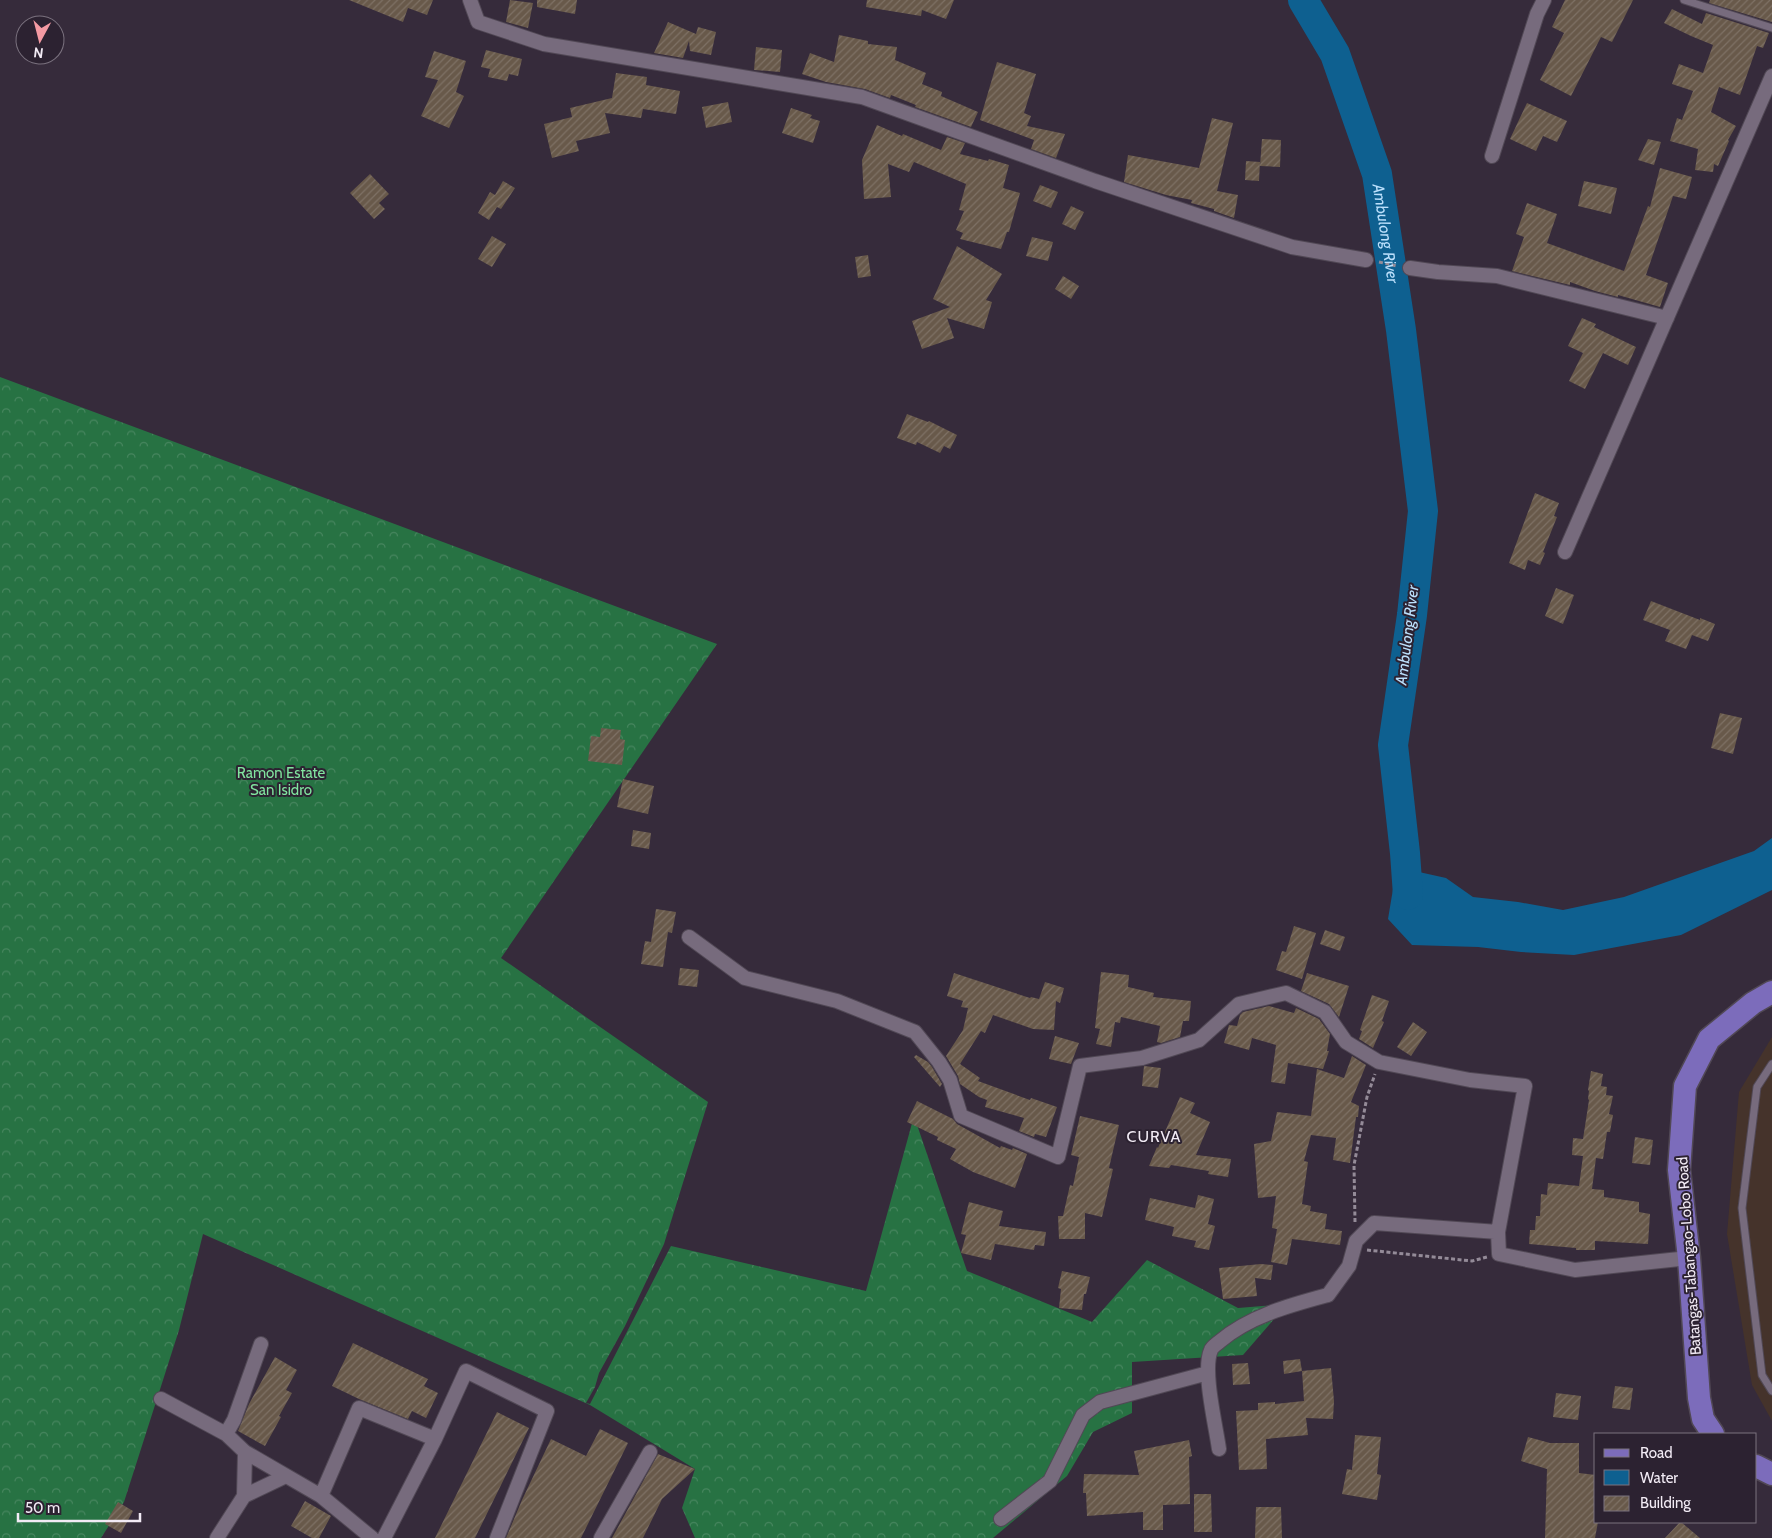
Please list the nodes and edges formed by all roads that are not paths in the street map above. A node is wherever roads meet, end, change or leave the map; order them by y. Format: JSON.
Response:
{"nodes":[{"id":1,"x":470,"y":0,"type":"edge"},
{"id":2,"x":1544,"y":0,"type":"edge"},
{"id":3,"x":1684,"y":0,"type":"edge"},
{"id":4,"x":1772,"y":28,"type":"edge"},
{"id":5,"x":1772,"y":76,"type":"edge"},
{"id":6,"x":1492,"y":156,"type":"dead end"},
{"id":7,"x":1366,"y":260,"type":"road end"},
{"id":8,"x":1410,"y":268,"type":"road end"},
{"id":9,"x":1667,"y":318,"type":"junction"},
{"id":10,"x":1564,"y":552,"type":"dead end"},
{"id":11,"x":689,"y":937,"type":"dead end"},
{"id":12,"x":1772,"y":992,"type":"edge"},
{"id":13,"x":1772,"y":1064,"type":"edge"},
{"id":14,"x":1498,"y":1232,"type":"junction"},
{"id":15,"x":1689,"y":1258,"type":"junction"},
{"id":16,"x":262,"y":1344,"type":"dead end"},
{"id":17,"x":1208,"y":1373,"type":"junction"},
{"id":18,"x":1772,"y":1391,"type":"edge"},
{"id":19,"x":161,"y":1398,"type":"dead end"},
{"id":20,"x":1712,"y":1433,"type":"edge"},
{"id":21,"x":226,"y":1434,"type":"junction"},
{"id":22,"x":435,"y":1439,"type":"junction"},
{"id":23,"x":1220,"y":1449,"type":"dead end"},
{"id":24,"x":245,"y":1452,"type":"junction"},
{"id":25,"x":650,"y":1452,"type":"dead end"},
{"id":26,"x":1757,"y":1466,"type":"edge"},
{"id":27,"x":1772,"y":1474,"type":"edge"},
{"id":28,"x":286,"y":1476,"type":"junction"},
{"id":29,"x":244,"y":1496,"type":"junction"},
{"id":30,"x":321,"y":1496,"type":"junction"},
{"id":31,"x":1001,"y":1519,"type":"dead end"},
{"id":32,"x":217,"y":1538,"type":"edge"},
{"id":33,"x":372,"y":1538,"type":"edge"},
{"id":34,"x":384,"y":1538,"type":"edge"},
{"id":35,"x":497,"y":1538,"type":"edge"},
{"id":36,"x":601,"y":1538,"type":"edge"}],
"edges":[{"from":1,"to":7,"type":"street"},
{"from":2,"to":6,"type":"street"},
{"from":3,"to":4,"type":"lane"},
{"from":5,"to":9,"type":"street"},
{"from":8,"to":9,"type":"street"},
{"from":9,"to":10,"type":"street"},
{"from":11,"to":14,"type":"street"},
{"from":12,"to":15,"type":"main road","name":"Batangas-Tabangao-Lobo Road"},
{"from":13,"to":18,"type":"lane"},
{"from":14,"to":15,"type":"street"},
{"from":14,"to":17,"type":"street"},
{"from":15,"to":20,"type":"main road","name":"Batangas-Tabangao-Lobo Road"},
{"from":16,"to":21,"type":"street"},
{"from":17,"to":23,"type":"street"},
{"from":17,"to":31,"type":"street"},
{"from":19,"to":21,"type":"street"},
{"from":21,"to":24,"type":"street"},
{"from":22,"to":30,"type":"street"},
{"from":22,"to":34,"type":"street"},
{"from":22,"to":35,"type":"street"},
{"from":24,"to":28,"type":"street"},
{"from":24,"to":29,"type":"street"},
{"from":25,"to":36,"type":"street"},
{"from":26,"to":27,"type":"main road"},
{"from":28,"to":29,"type":"street"},
{"from":28,"to":30,"type":"street"},
{"from":29,"to":32,"type":"street"},
{"from":30,"to":33,"type":"street"}]}
